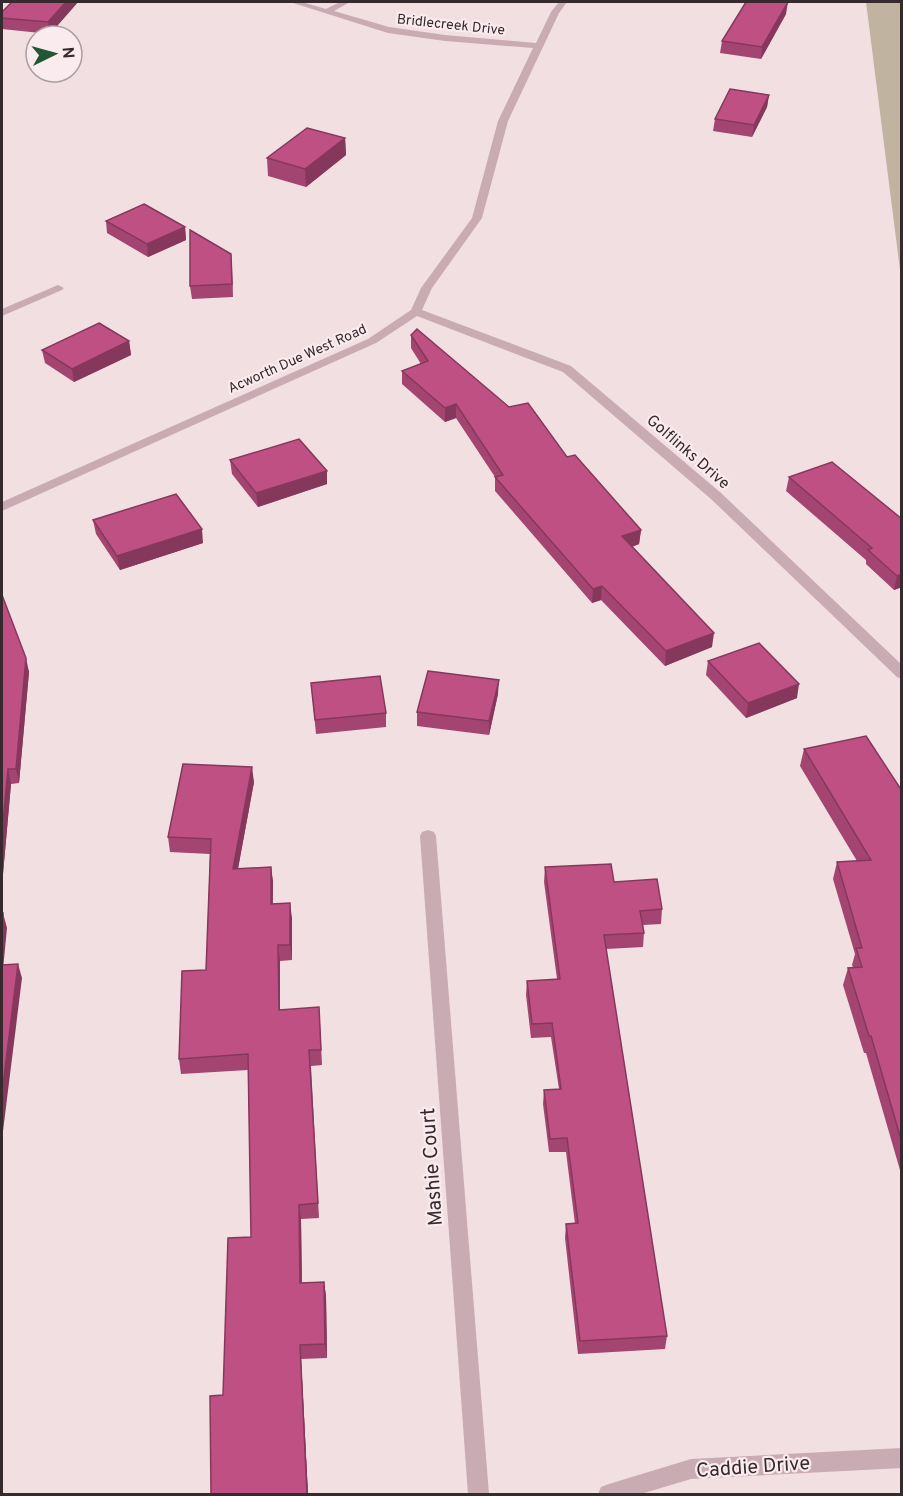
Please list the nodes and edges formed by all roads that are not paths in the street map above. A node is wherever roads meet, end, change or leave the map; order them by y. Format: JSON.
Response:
{"nodes":[{"id":1,"x":294,"y":2,"type":"edge"},
{"id":2,"x":346,"y":2,"type":"edge"},
{"id":3,"x":563,"y":2,"type":"edge"},
{"id":4,"x":326,"y":12,"type":"junction"},
{"id":5,"x":538,"y":46,"type":"junction"},
{"id":6,"x":58,"y":288,"type":"dead end"},
{"id":7,"x":416,"y":312,"type":"junction"},
{"id":8,"x":2,"y":314,"type":"edge"},
{"id":9,"x":2,"y":507,"type":"edge"},
{"id":10,"x":902,"y":674,"type":"edge"},
{"id":11,"x":428,"y":836,"type":"dead end"},
{"id":12,"x":902,"y":1458,"type":"edge"},
{"id":13,"x":478,"y":1494,"type":"edge"},
{"id":14,"x":609,"y":1494,"type":"edge"}],
"edges":[{"from":1,"to":4,"type":"street","name":"Bridlecreek Drive"},
{"from":2,"to":4,"type":"street"},
{"from":3,"to":5,"type":"street","name":"Acworth Due West Road"},
{"from":4,"to":5,"type":"street","name":"Bridlecreek Drive"},
{"from":5,"to":7,"type":"street","name":"Acworth Due West Road"},
{"from":6,"to":8,"type":"street"},
{"from":7,"to":9,"type":"street","name":"Acworth Due West Road"},
{"from":7,"to":10,"type":"street","name":"Golflinks Drive"},
{"from":11,"to":13,"type":"street","name":"Mashie Court"},
{"from":12,"to":14,"type":"street","name":"Caddie Drive"}]}
